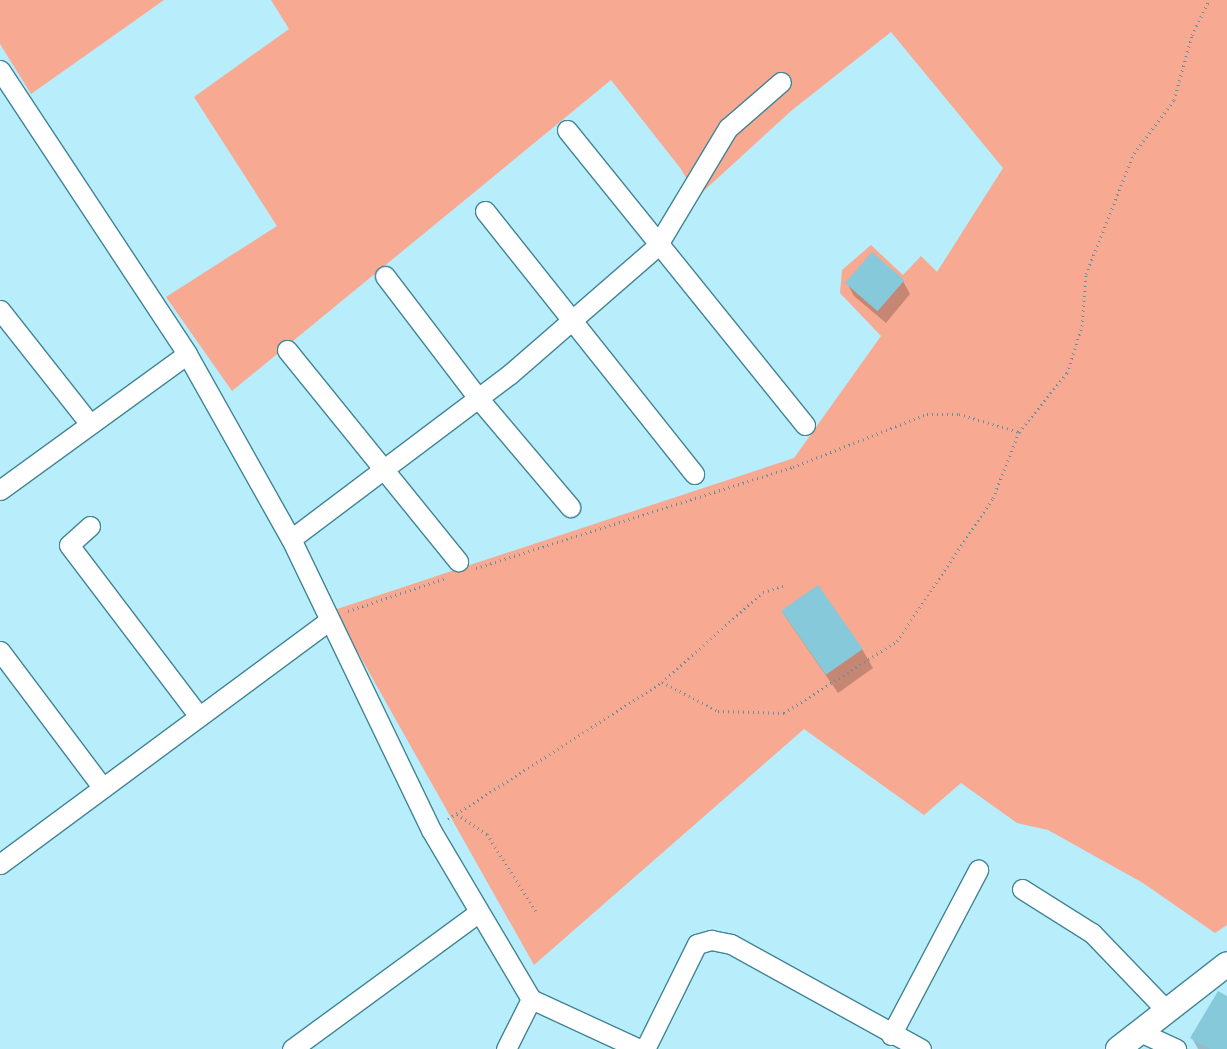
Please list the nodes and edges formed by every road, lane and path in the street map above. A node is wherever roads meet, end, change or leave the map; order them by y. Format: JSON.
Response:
{"nodes":[{"id":1,"x":1209,"y":0,"type":"edge"},
{"id":2,"x":0,"y":70,"type":"edge"},
{"id":3,"x":781,"y":82,"type":"dead end"},
{"id":4,"x":567,"y":130,"type":"dead end"},
{"id":5,"x":485,"y":211,"type":"dead end"},
{"id":6,"x":656,"y":246,"type":"junction"},
{"id":7,"x":385,"y":276,"type":"dead end"},
{"id":8,"x":0,"y":310,"type":"edge"},
{"id":9,"x":572,"y":323,"type":"junction"},
{"id":10,"x":287,"y":350,"type":"dead end"},
{"id":11,"x":187,"y":354,"type":"junction"},
{"id":12,"x":478,"y":398,"type":"junction"},
{"id":13,"x":90,"y":424,"type":"junction"},
{"id":14,"x":805,"y":425,"type":"dead end"},
{"id":15,"x":1019,"y":432,"type":"junction"},
{"id":16,"x":383,"y":469,"type":"junction"},
{"id":17,"x":694,"y":474,"type":"dead end"},
{"id":18,"x":0,"y":490,"type":"edge"},
{"id":19,"x":570,"y":507,"type":"dead end"},
{"id":20,"x":90,"y":526,"type":"dead end"},
{"id":21,"x":290,"y":539,"type":"junction"},
{"id":22,"x":461,"y":569,"type":"junction"},
{"id":23,"x":783,"y":586,"type":"dead end"},
{"id":24,"x":330,"y":620,"type":"junction"},
{"id":25,"x":0,"y":651,"type":"edge"},
{"id":26,"x":662,"y":682,"type":"junction"},
{"id":27,"x":199,"y":716,"type":"junction"},
{"id":28,"x":103,"y":788,"type":"junction"},
{"id":29,"x":457,"y":814,"type":"junction"},
{"id":30,"x":431,"y":830,"type":"junction"},
{"id":31,"x":3,"y":857,"type":"edge"},
{"id":32,"x":978,"y":870,"type":"dead end"},
{"id":33,"x":1022,"y":889,"type":"dead end"},
{"id":34,"x":478,"y":913,"type":"junction"},
{"id":35,"x":537,"y":913,"type":"dead end"},
{"id":36,"x":1227,"y":964,"type":"edge"},
{"id":37,"x":531,"y":999,"type":"junction"},
{"id":38,"x":1167,"y":1011,"type":"junction"},
{"id":39,"x":1140,"y":1032,"type":"junction"},
{"id":40,"x":891,"y":1035,"type":"junction"},
{"id":41,"x":292,"y":1049,"type":"edge"},
{"id":42,"x":506,"y":1049,"type":"edge"},
{"id":43,"x":639,"y":1049,"type":"edge"},
{"id":44,"x":645,"y":1049,"type":"edge"},
{"id":45,"x":921,"y":1049,"type":"edge"},
{"id":46,"x":1118,"y":1049,"type":"edge"},
{"id":47,"x":1176,"y":1049,"type":"edge"}],
"edges":[{"from":1,"to":15,"type":"path"},
{"from":2,"to":11,"type":"street"},
{"from":3,"to":6,"type":"street"},
{"from":4,"to":6,"type":"street"},
{"from":5,"to":9,"type":"street"},
{"from":6,"to":9,"type":"street"},
{"from":6,"to":14,"type":"street"},
{"from":7,"to":12,"type":"street"},
{"from":8,"to":13,"type":"street"},
{"from":9,"to":12,"type":"street"},
{"from":9,"to":17,"type":"street"},
{"from":10,"to":16,"type":"street"},
{"from":11,"to":13,"type":"street"},
{"from":11,"to":21,"type":"street"},
{"from":12,"to":16,"type":"street"},
{"from":12,"to":19,"type":"street"},
{"from":13,"to":18,"type":"street"},
{"from":15,"to":22,"type":"path"},
{"from":15,"to":26,"type":"path"},
{"from":16,"to":21,"type":"street"},
{"from":16,"to":22,"type":"street"},
{"from":20,"to":27,"type":"street"},
{"from":21,"to":24,"type":"street"},
{"from":22,"to":24,"type":"path"},
{"from":23,"to":26,"type":"path"},
{"from":24,"to":27,"type":"street"},
{"from":24,"to":30,"type":"street"},
{"from":25,"to":28,"type":"street"},
{"from":26,"to":29,"type":"path"},
{"from":27,"to":28,"type":"street"},
{"from":28,"to":31,"type":"street"},
{"from":29,"to":30,"type":"path"},
{"from":29,"to":35,"type":"path"},
{"from":30,"to":34,"type":"street"},
{"from":32,"to":40,"type":"street"},
{"from":33,"to":38,"type":"street"},
{"from":34,"to":37,"type":"street"},
{"from":34,"to":41,"type":"street"},
{"from":36,"to":38,"type":"street"},
{"from":37,"to":42,"type":"street"},
{"from":37,"to":43,"type":"street"},
{"from":38,"to":39,"type":"street"},
{"from":39,"to":46,"type":"street"},
{"from":39,"to":47,"type":"street"},
{"from":40,"to":44,"type":"street"},
{"from":40,"to":45,"type":"street"}]}
